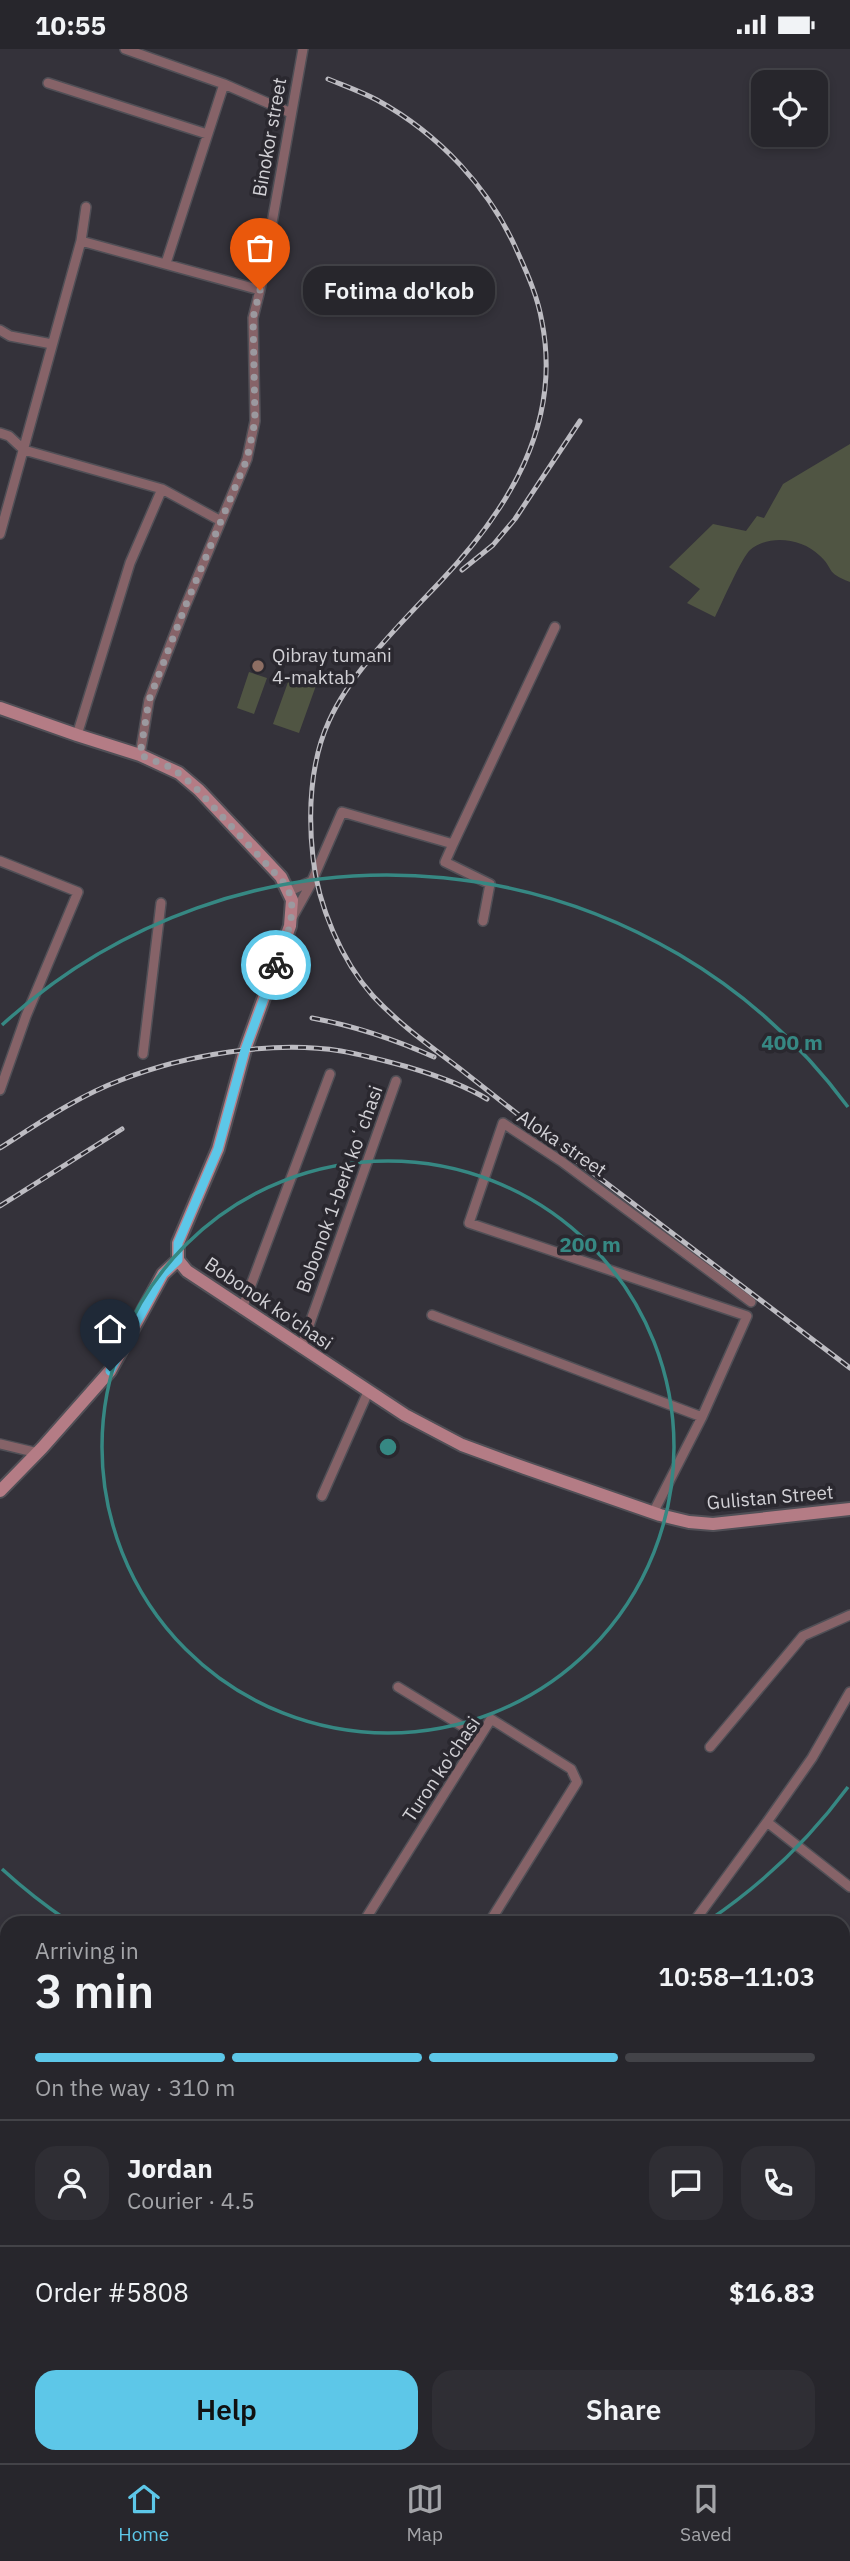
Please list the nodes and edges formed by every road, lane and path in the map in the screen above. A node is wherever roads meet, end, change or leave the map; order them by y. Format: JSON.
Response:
{"nodes":[{"id":1,"x":125,"y":49,"type":"edge"},
{"id":2,"x":303,"y":49,"type":"edge"},
{"id":3,"x":150,"y":53,"type":"edge"},
{"id":4,"x":48,"y":83,"type":"dead end"},
{"id":5,"x":223,"y":84,"type":"junction"},
{"id":6,"x":291,"y":113,"type":"junction"},
{"id":7,"x":207,"y":134,"type":"junction"},
{"id":8,"x":86,"y":207,"type":"dead end"},
{"id":9,"x":80,"y":241,"type":"junction"},
{"id":10,"x":166,"y":263,"type":"junction"},
{"id":11,"x":260,"y":290,"type":"junction"},
{"id":12,"x":0,"y":330,"type":"edge"},
{"id":13,"x":52,"y":344,"type":"junction"},
{"id":14,"x":0,"y":433,"type":"edge"},
{"id":15,"x":23,"y":450,"type":"junction"},
{"id":16,"x":162,"y":489,"type":"junction"},
{"id":17,"x":221,"y":521,"type":"junction"},
{"id":18,"x":0,"y":534,"type":"edge"},
{"id":19,"x":555,"y":627,"type":"dead end"},
{"id":20,"x":0,"y":708,"type":"edge"},
{"id":21,"x":76,"y":735,"type":"junction"},
{"id":22,"x":140,"y":755,"type":"junction"},
{"id":23,"x":453,"y":844,"type":"junction"},
{"id":24,"x":0,"y":862,"type":"edge"},
{"id":25,"x":312,"y":881,"type":"junction"},
{"id":26,"x":290,"y":891,"type":"junction"},
{"id":27,"x":161,"y":903,"type":"dead end"},
{"id":28,"x":292,"y":917,"type":"junction"},
{"id":29,"x":483,"y":922,"type":"dead end"},
{"id":30,"x":143,"y":1054,"type":"dead end"},
{"id":31,"x":330,"y":1074,"type":"dead end"},
{"id":32,"x":396,"y":1081,"type":"dead end"},
{"id":33,"x":0,"y":1090,"type":"edge"},
{"id":34,"x":178,"y":1260,"type":"junction"},
{"id":35,"x":751,"y":1302,"type":"dead end"},
{"id":36,"x":242,"y":1309,"type":"junction"},
{"id":37,"x":432,"y":1314,"type":"dead end"},
{"id":38,"x":301,"y":1348,"type":"junction"},
{"id":39,"x":368,"y":1392,"type":"junction"},
{"id":40,"x":702,"y":1417,"type":"junction"},
{"id":41,"x":0,"y":1444,"type":"edge"},
{"id":42,"x":38,"y":1453,"type":"junction"},
{"id":43,"x":0,"y":1490,"type":"edge"},
{"id":44,"x":322,"y":1496,"type":"dead end"},
{"id":45,"x":850,"y":1509,"type":"edge"},
{"id":46,"x":653,"y":1513,"type":"junction"},
{"id":47,"x":850,"y":1615,"type":"edge"},
{"id":48,"x":398,"y":1687,"type":"dead end"},
{"id":49,"x":850,"y":1692,"type":"edge"},
{"id":50,"x":480,"y":1737,"type":"junction"},
{"id":51,"x":710,"y":1747,"type":"dead end"},
{"id":52,"x":766,"y":1822,"type":"junction"},
{"id":53,"x":850,"y":1887,"type":"edge"},
{"id":54,"x":367,"y":1916,"type":"edge"},
{"id":55,"x":493,"y":1916,"type":"edge"},
{"id":56,"x":698,"y":1916,"type":"edge"}],
"edges":[{"from":1,"to":3,"type":"street"},
{"from":2,"to":6,"type":"street","name":"Binokor street"},
{"from":3,"to":5,"type":"street"},
{"from":4,"to":7,"type":"street"},
{"from":5,"to":6,"type":"street"},
{"from":5,"to":7,"type":"street"},
{"from":6,"to":11,"type":"street","name":"Binokor street"},
{"from":7,"to":10,"type":"street"},
{"from":8,"to":9,"type":"street"},
{"from":9,"to":10,"type":"street"},
{"from":9,"to":13,"type":"street"},
{"from":10,"to":11,"type":"street"},
{"from":11,"to":17,"type":"street","name":"Binokor street"},
{"from":12,"to":13,"type":"street"},
{"from":13,"to":15,"type":"street"},
{"from":14,"to":15,"type":"street"},
{"from":15,"to":16,"type":"street"},
{"from":15,"to":18,"type":"street"},
{"from":16,"to":17,"type":"street"},
{"from":16,"to":21,"type":"street"},
{"from":17,"to":22,"type":"street","name":"Binokor street"},
{"from":19,"to":23,"type":"street"},
{"from":20,"to":21,"type":"main road"},
{"from":21,"to":22,"type":"main road"},
{"from":22,"to":26,"type":"main road"},
{"from":23,"to":25,"type":"street"},
{"from":23,"to":29,"type":"street"},
{"from":24,"to":33,"type":"street"},
{"from":25,"to":26,"type":"street"},
{"from":25,"to":28,"type":"street"},
{"from":26,"to":28,"type":"main road","name":"Bobonok ko'chasi"},
{"from":27,"to":30,"type":"street"},
{"from":28,"to":34,"type":"main road","name":"Bobonok ko'chasi"},
{"from":31,"to":36,"type":"street"},
{"from":32,"to":38,"type":"street","name":"Bobonok 1-berk koʻchasi"},
{"from":34,"to":36,"type":"main road","name":"Bobonok ko'chasi"},
{"from":34,"to":42,"type":"main road"},
{"from":35,"to":40,"type":"street","name":"Aloka street"},
{"from":36,"to":38,"type":"main road","name":"Bobonok ko'chasi"},
{"from":37,"to":40,"type":"street"},
{"from":38,"to":39,"type":"main road","name":"Bobonok ko'chasi"},
{"from":39,"to":44,"type":"street"},
{"from":39,"to":46,"type":"main road","name":"Bobonok ko'chasi"},
{"from":40,"to":46,"type":"street"},
{"from":41,"to":42,"type":"street"},
{"from":42,"to":43,"type":"main road"},
{"from":45,"to":46,"type":"main road","name":"Gulistan Street"},
{"from":47,"to":51,"type":"street"},
{"from":48,"to":50,"type":"street"},
{"from":49,"to":52,"type":"street"},
{"from":50,"to":54,"type":"street","name":"Turon ko'chasi"},
{"from":50,"to":55,"type":"street","name":"Turon ko'chasi"},
{"from":52,"to":53,"type":"street"},
{"from":52,"to":56,"type":"street"}]}
